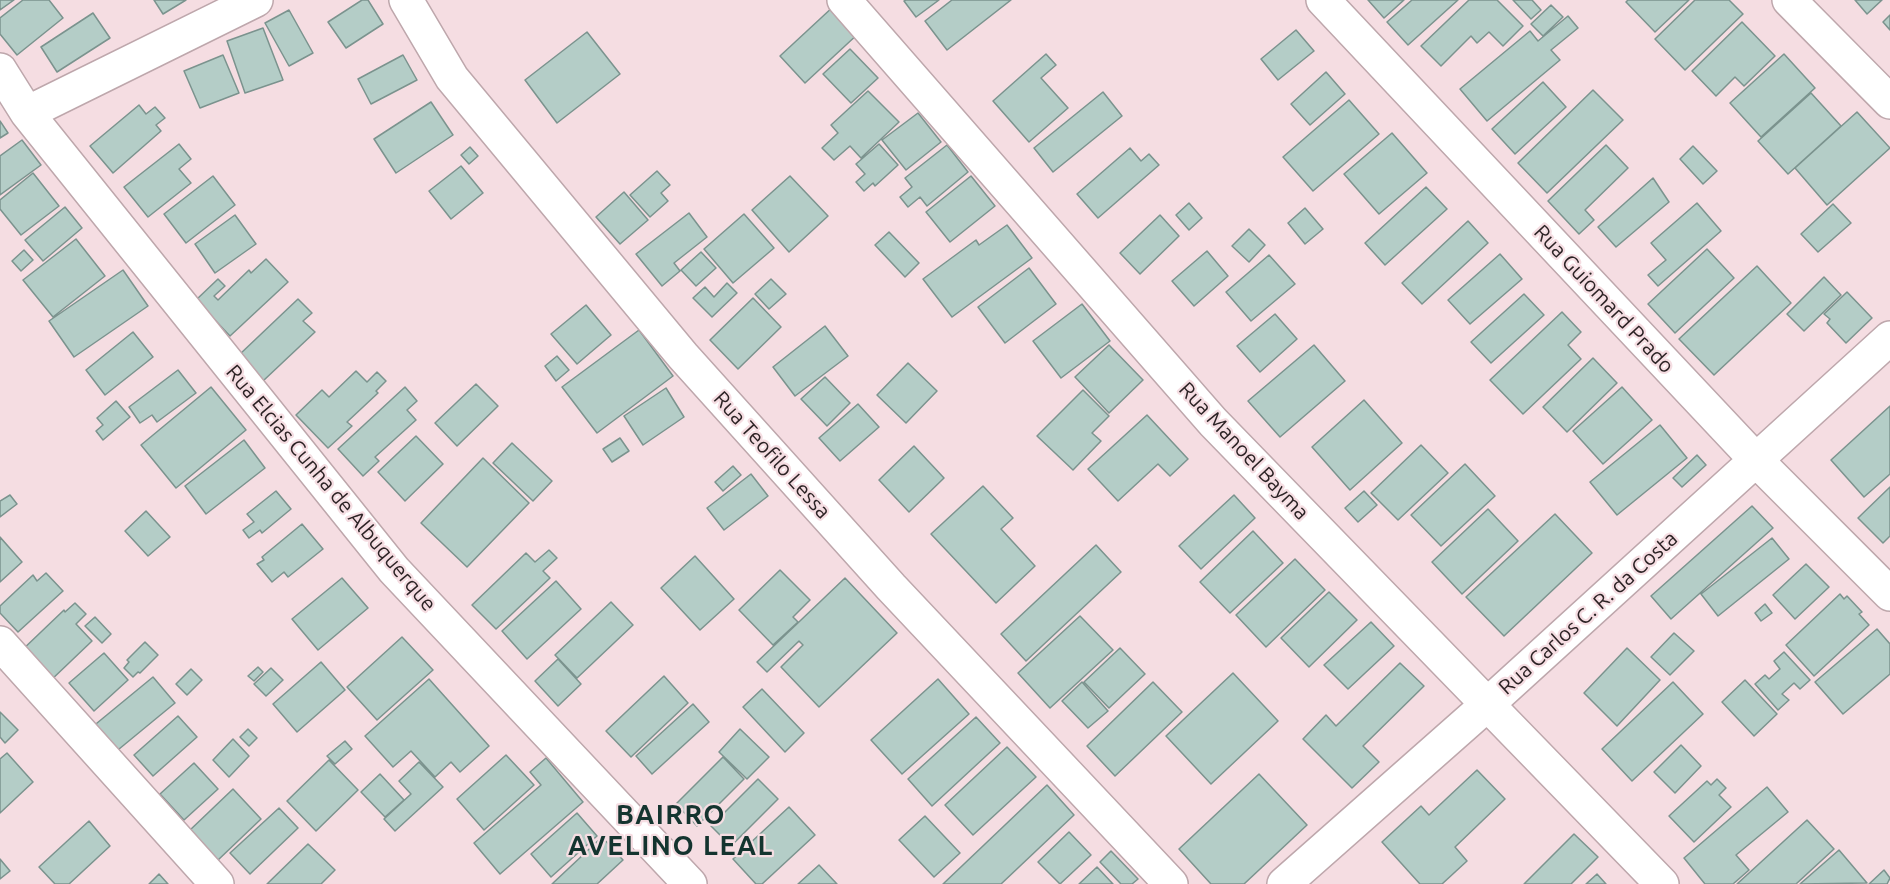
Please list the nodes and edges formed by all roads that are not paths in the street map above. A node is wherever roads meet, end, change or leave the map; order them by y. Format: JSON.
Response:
{"nodes":[{"id":1,"x":256,"y":0,"type":"edge"},
{"id":2,"x":406,"y":0,"type":"edge"},
{"id":3,"x":844,"y":0,"type":"edge"},
{"id":4,"x":1323,"y":0,"type":"edge"},
{"id":5,"x":1789,"y":0,"type":"edge"},
{"id":6,"x":0,"y":70,"type":"edge"},
{"id":7,"x":1890,"y":102,"type":"edge"},
{"id":8,"x":27,"y":113,"type":"junction"},
{"id":9,"x":1890,"y":338,"type":"edge"},
{"id":10,"x":1756,"y":460,"type":"junction"},
{"id":11,"x":1890,"y":594,"type":"edge"},
{"id":12,"x":0,"y":643,"type":"edge"},
{"id":13,"x":1489,"y":704,"type":"junction"},
{"id":14,"x":217,"y":884,"type":"edge"},
{"id":15,"x":690,"y":884,"type":"edge"},
{"id":16,"x":1171,"y":884,"type":"edge"},
{"id":17,"x":1284,"y":884,"type":"edge"},
{"id":18,"x":1662,"y":884,"type":"edge"}],
"edges":[{"from":1,"to":8,"type":"street"},
{"from":2,"to":16,"type":"street","name":"Rua Teofilo Lessa"},
{"from":3,"to":13,"type":"street","name":"Rua Manoel Bayma"},
{"from":4,"to":10,"type":"street","name":"Rua Guiomard Prado"},
{"from":5,"to":7,"type":"street"},
{"from":6,"to":8,"type":"street","name":"Rua Elcias Cunha de Albuquerque"},
{"from":8,"to":15,"type":"street","name":"Rua Elcias Cunha de Albuquerque"},
{"from":9,"to":10,"type":"street","name":"Rua Carlos C. R. da Costa"},
{"from":10,"to":11,"type":"street","name":"Rua Guiomard Prado"},
{"from":10,"to":13,"type":"street","name":"Rua Carlos C. R. da Costa"},
{"from":12,"to":14,"type":"street"},
{"from":13,"to":17,"type":"street","name":"Rua Carlos C. R. da Costa"},
{"from":13,"to":18,"type":"street","name":"Rua Manoel Bayma"}]}
